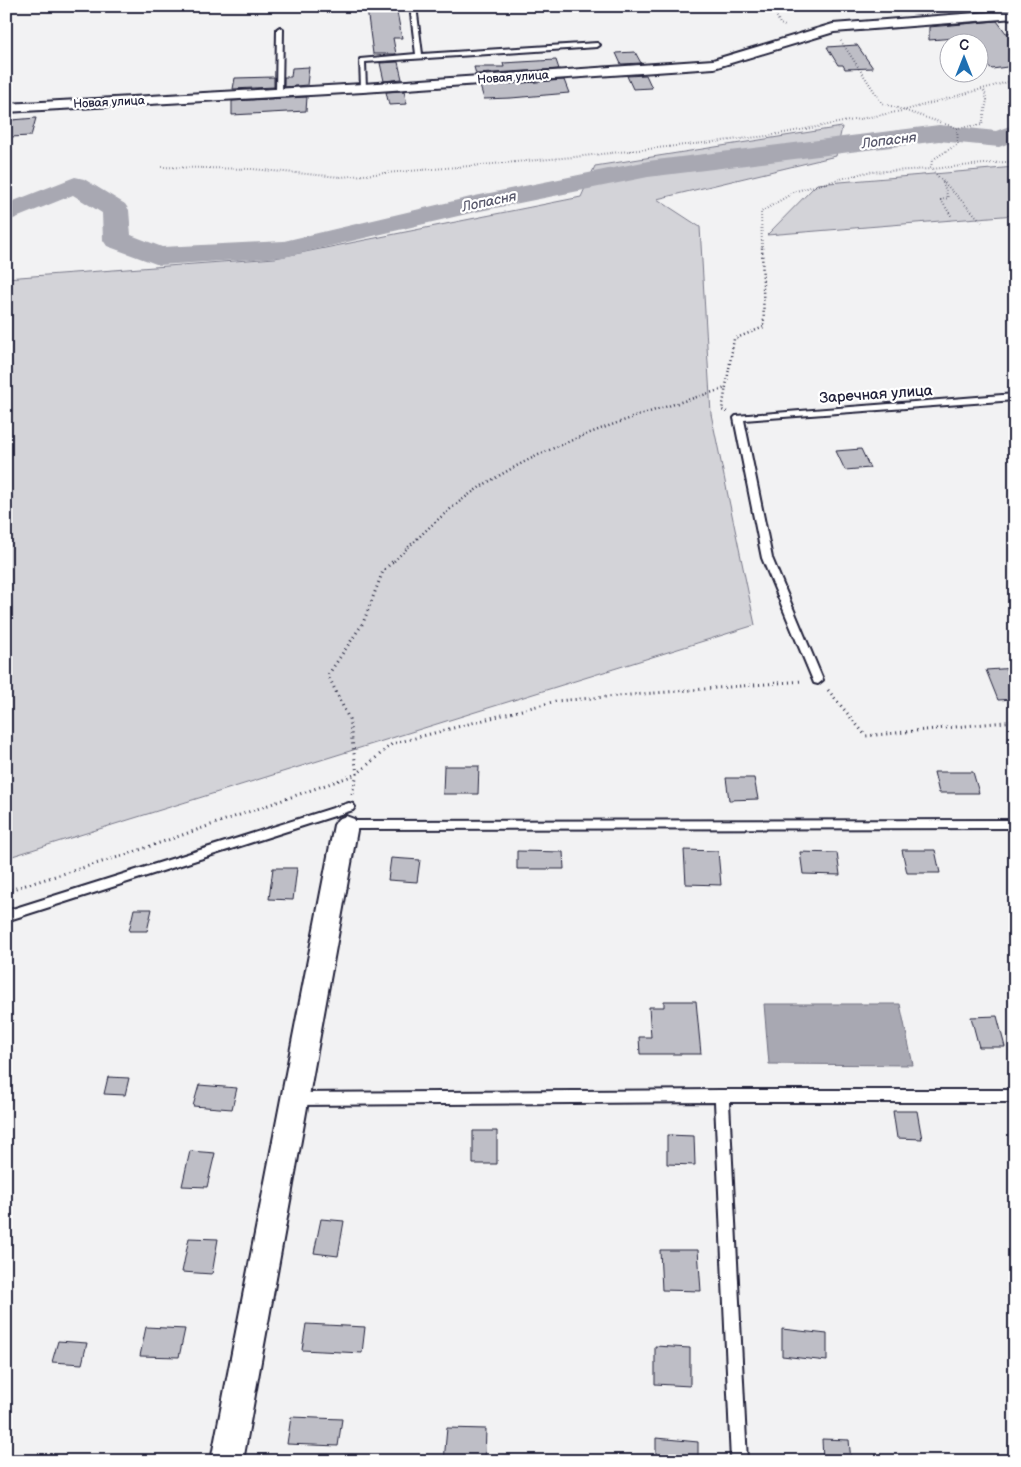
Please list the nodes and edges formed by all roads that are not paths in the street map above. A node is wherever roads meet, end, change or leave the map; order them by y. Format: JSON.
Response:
{"nodes":[{"id":1,"x":413,"y":6,"type":"edge"},
{"id":2,"x":1015,"y":14,"type":"edge"},
{"id":3,"x":280,"y":29,"type":"dead end"},
{"id":4,"x":597,"y":45,"type":"dead end"},
{"id":5,"x":419,"y":56,"type":"junction"},
{"id":6,"x":363,"y":88,"type":"junction"},
{"id":7,"x":279,"y":93,"type":"junction"},
{"id":8,"x":6,"y":108,"type":"edge"},
{"id":9,"x":1015,"y":397,"type":"edge"},
{"id":10,"x":818,"y":680,"type":"road end"},
{"id":11,"x":348,"y":816,"type":"junction"},
{"id":12,"x":1015,"y":824,"type":"edge"},
{"id":13,"x":6,"y":916,"type":"edge"},
{"id":14,"x":722,"y":1096,"type":"junction"},
{"id":15,"x":1015,"y":1096,"type":"edge"},
{"id":16,"x":294,"y":1099,"type":"junction"},
{"id":17,"x":227,"y":1461,"type":"edge"},
{"id":18,"x":739,"y":1461,"type":"edge"}],
"edges":[{"from":1,"to":5,"type":"lane"},
{"from":2,"to":6,"type":"street","name":"Новая улица"},
{"from":3,"to":7,"type":"lane"},
{"from":4,"to":5,"type":"lane"},
{"from":5,"to":6,"type":"lane"},
{"from":6,"to":7,"type":"street","name":"Новая улица"},
{"from":7,"to":8,"type":"street","name":"Новая улица"},
{"from":9,"to":10,"type":"lane","name":"Заречная улица"},
{"from":11,"to":12,"type":"lane"},
{"from":11,"to":13,"type":"lane"},
{"from":11,"to":16,"type":"street"},
{"from":14,"to":15,"type":"lane"},
{"from":14,"to":16,"type":"lane"},
{"from":14,"to":18,"type":"lane"},
{"from":16,"to":17,"type":"street"}]}
